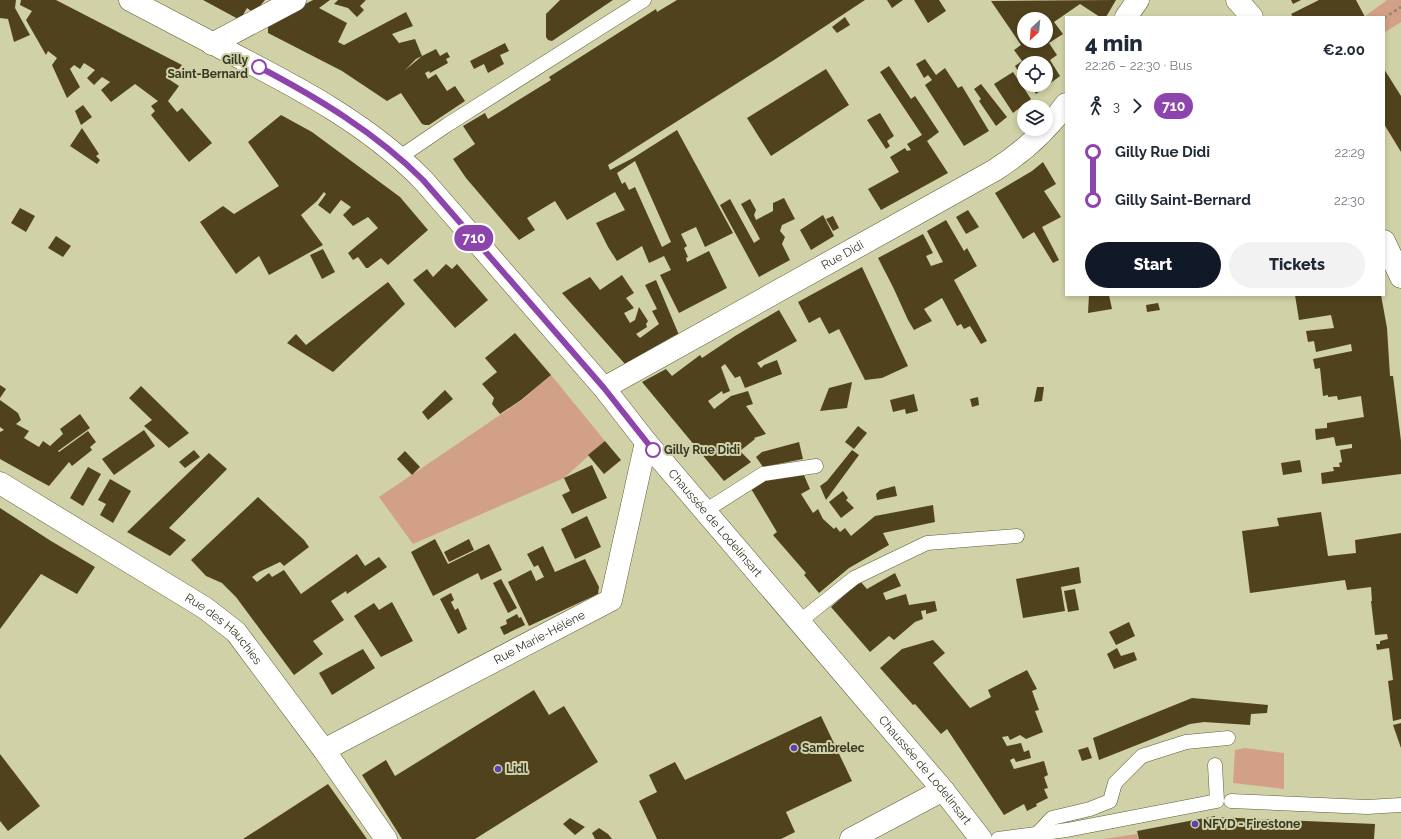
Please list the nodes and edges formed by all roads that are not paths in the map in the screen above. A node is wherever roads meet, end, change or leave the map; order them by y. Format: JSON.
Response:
{"nodes":[{"id":1,"x":130,"y":0,"type":"edge"},
{"id":2,"x":295,"y":0,"type":"edge"},
{"id":3,"x":644,"y":0,"type":"edge"},
{"id":4,"x":1138,"y":0,"type":"edge"},
{"id":5,"x":1236,"y":0,"type":"edge"},
{"id":6,"x":1127,"y":16,"type":"edge"},
{"id":7,"x":1251,"y":16,"type":"edge"},
{"id":8,"x":212,"y":44,"type":"junction"},
{"id":9,"x":1065,"y":105,"type":"edge"},
{"id":10,"x":400,"y":157,"type":"junction"},
{"id":11,"x":1385,"y":243,"type":"edge"},
{"id":12,"x":1401,"y":277,"type":"edge"},
{"id":13,"x":604,"y":388,"type":"junction"},
{"id":14,"x":646,"y":442,"type":"junction"},
{"id":15,"x":816,"y":466,"type":"dead end"},
{"id":16,"x":0,"y":483,"type":"edge"},
{"id":17,"x":705,"y":512,"type":"junction"},
{"id":18,"x":1017,"y":536,"type":"dead end"},
{"id":19,"x":799,"y":622,"type":"junction"},
{"id":20,"x":1228,"y":738,"type":"dead end"},
{"id":21,"x":324,"y":750,"type":"junction"},
{"id":22,"x":1215,"y":765,"type":"dead end"},
{"id":23,"x":944,"y":790,"type":"junction"},
{"id":24,"x":1232,"y":801,"type":"dead end"},
{"id":25,"x":1401,"y":805,"type":"edge"},
{"id":26,"x":1037,"y":834,"type":"junction"},
{"id":27,"x":386,"y":839,"type":"edge"},
{"id":28,"x":851,"y":839,"type":"edge"},
{"id":29,"x":981,"y":839,"type":"edge"},
{"id":30,"x":998,"y":839,"type":"edge"}],
"edges":[{"from":1,"to":8,"type":"street","name":"Chaussée de Lodelinsart"},
{"from":2,"to":8,"type":"street"},
{"from":3,"to":10,"type":"lane"},
{"from":4,"to":6,"type":"street"},
{"from":5,"to":7,"type":"street"},
{"from":8,"to":10,"type":"street","name":"Chaussée de Lodelinsart"},
{"from":9,"to":13,"type":"street","name":"Rue Didi"},
{"from":10,"to":13,"type":"street","name":"Chaussée de Lodelinsart"},
{"from":11,"to":12,"type":"street"},
{"from":13,"to":14,"type":"street","name":"Chaussée de Lodelinsart"},
{"from":14,"to":17,"type":"street","name":"Chaussée de Lodelinsart"},
{"from":14,"to":21,"type":"street","name":"Rue Marie-Hélène"},
{"from":15,"to":17,"type":"lane"},
{"from":16,"to":21,"type":"street","name":"Rue des Hauchies"},
{"from":17,"to":19,"type":"street","name":"Chaussée de Lodelinsart"},
{"from":18,"to":19,"type":"lane"},
{"from":19,"to":23,"type":"street","name":"Chaussée de Lodelinsart"},
{"from":20,"to":26,"type":"lane"},
{"from":21,"to":27,"type":"street","name":"Rue des Hauchies"},
{"from":22,"to":26,"type":"lane"},
{"from":23,"to":28,"type":"street"},
{"from":23,"to":29,"type":"street","name":"Chaussée de Lodelinsart"},
{"from":24,"to":25,"type":"lane"},
{"from":26,"to":30,"type":"lane"}]}
